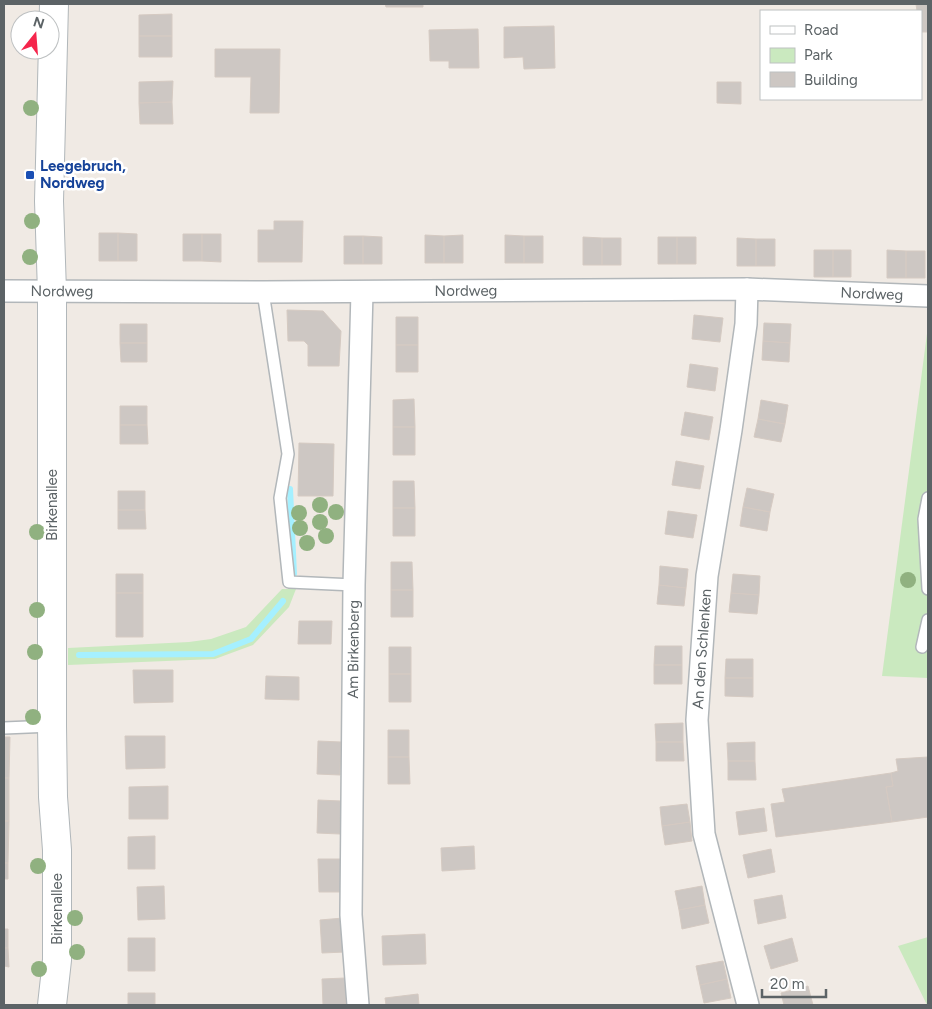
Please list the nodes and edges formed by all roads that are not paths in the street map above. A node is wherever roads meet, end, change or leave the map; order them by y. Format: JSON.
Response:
{"nodes":[{"id":1,"x":54,"y":4,"type":"edge"},
{"id":2,"x":747,"y":289,"type":"junction"},
{"id":3,"x":4,"y":291,"type":"edge"},
{"id":4,"x":52,"y":292,"type":"junction"},
{"id":5,"x":263,"y":292,"type":"junction"},
{"id":6,"x":362,"y":292,"type":"junction"},
{"id":7,"x":928,"y":296,"type":"edge"},
{"id":8,"x":928,"y":498,"type":"edge"},
{"id":9,"x":354,"y":584,"type":"junction"},
{"id":10,"x":928,"y":589,"type":"edge"},
{"id":11,"x":928,"y":620,"type":"edge"},
{"id":12,"x":922,"y":647,"type":"dead end"},
{"id":13,"x":52,"y":726,"type":"junction"},
{"id":14,"x":4,"y":728,"type":"edge"},
{"id":15,"x":52,"y":1005,"type":"edge"},
{"id":16,"x":358,"y":1005,"type":"edge"},
{"id":17,"x":748,"y":1005,"type":"edge"}],
"edges":[{"from":1,"to":4,"type":"street","name":"Birkenallee"},
{"from":2,"to":6,"type":"street","name":"Nordweg"},
{"from":2,"to":7,"type":"street","name":"Nordweg"},
{"from":2,"to":17,"type":"street","name":"An den Schlenken"},
{"from":3,"to":4,"type":"street","name":"Nordweg"},
{"from":4,"to":5,"type":"street","name":"Nordweg"},
{"from":4,"to":13,"type":"street","name":"Birkenallee"},
{"from":5,"to":6,"type":"street","name":"Nordweg"},
{"from":5,"to":9,"type":"lane"},
{"from":6,"to":9,"type":"street","name":"Am Birkenberg"},
{"from":8,"to":10,"type":"lane"},
{"from":9,"to":16,"type":"street","name":"Am Birkenberg"},
{"from":11,"to":12,"type":"lane"},
{"from":13,"to":14,"type":"lane"},
{"from":13,"to":15,"type":"street","name":"Birkenallee"}]}
